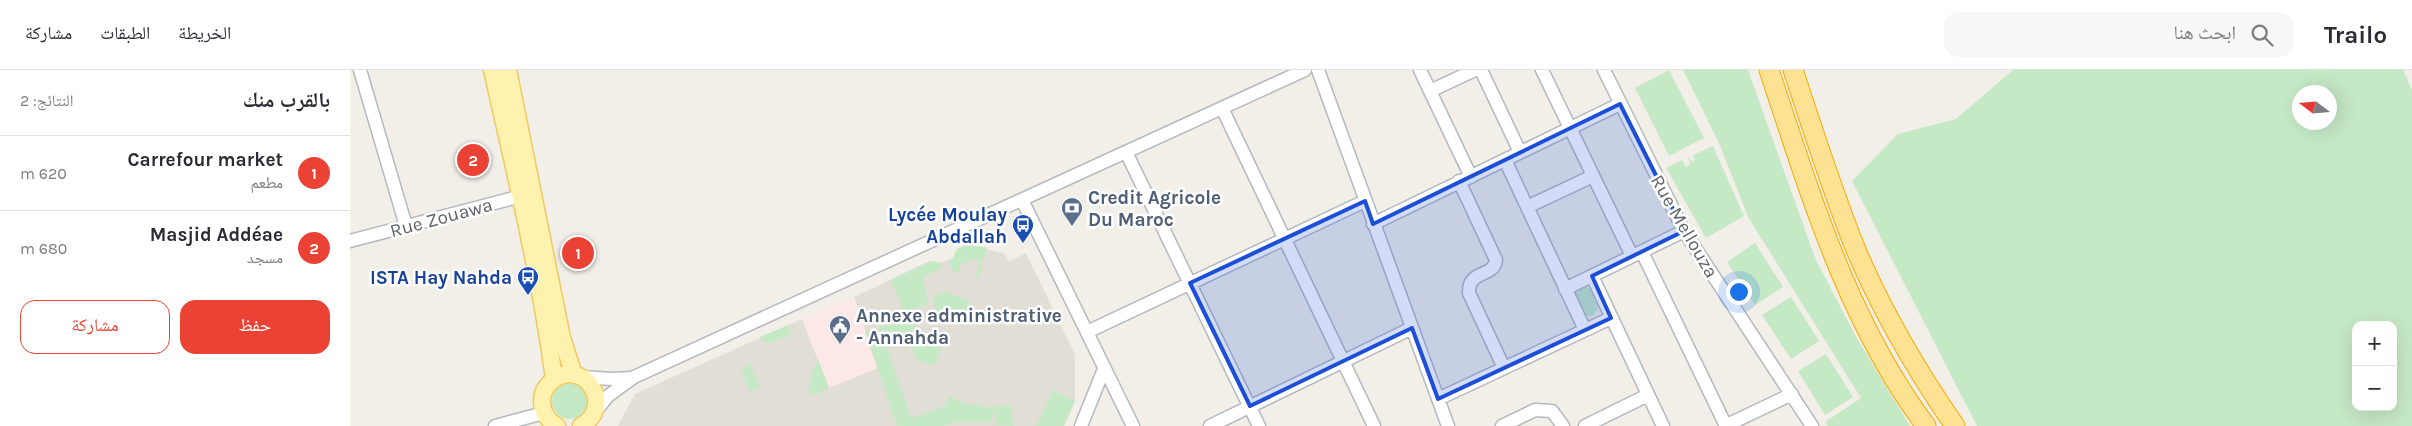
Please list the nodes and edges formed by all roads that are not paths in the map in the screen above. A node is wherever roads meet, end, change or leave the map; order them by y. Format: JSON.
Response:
{"nodes":[{"id":1,"x":360,"y":70,"type":"edge"},
{"id":2,"x":492,"y":70,"type":"edge"},
{"id":3,"x":508,"y":70,"type":"edge"},
{"id":4,"x":1306,"y":70,"type":"edge"},
{"id":5,"x":1318,"y":70,"type":"edge"},
{"id":6,"x":1420,"y":70,"type":"edge"},
{"id":7,"x":1475,"y":70,"type":"edge"},
{"id":8,"x":1481,"y":70,"type":"edge"},
{"id":9,"x":1542,"y":70,"type":"edge"},
{"id":10,"x":1604,"y":70,"type":"edge"},
{"id":11,"x":1769,"y":70,"type":"edge"},
{"id":12,"x":1793,"y":70,"type":"edge"},
{"id":13,"x":1430,"y":91,"type":"junction"},
{"id":14,"x":1620,"y":104,"type":"junction"},
{"id":15,"x":1222,"y":108,"type":"junction"},
{"id":16,"x":1570,"y":128,"type":"junction"},
{"id":17,"x":1126,"y":152,"type":"junction"},
{"id":18,"x":1520,"y":152,"type":"junction"},
{"id":19,"x":1505,"y":160,"type":"junction"},
{"id":20,"x":1593,"y":176,"type":"junction"},
{"id":21,"x":1465,"y":179,"type":"junction"},
{"id":22,"x":526,"y":195,"type":"junction"},
{"id":23,"x":1022,"y":200,"type":"junction"},
{"id":24,"x":1365,"y":201,"type":"junction"},
{"id":25,"x":1527,"y":207,"type":"junction"},
{"id":26,"x":1373,"y":224,"type":"junction"},
{"id":27,"x":406,"y":226,"type":"junction"},
{"id":28,"x":1684,"y":231,"type":"junction"},
{"id":29,"x":1283,"y":240,"type":"junction"},
{"id":30,"x":350,"y":242,"type":"edge"},
{"id":31,"x":1637,"y":254,"type":"junction"},
{"id":32,"x":1592,"y":276,"type":"junction"},
{"id":33,"x":1190,"y":283,"type":"junction"},
{"id":34,"x":1566,"y":289,"type":"junction"},
{"id":35,"x":1611,"y":318,"type":"junction"},
{"id":36,"x":1412,"y":328,"type":"junction"},
{"id":37,"x":1585,"y":330,"type":"junction"},
{"id":38,"x":1087,"y":332,"type":"junction"},
{"id":39,"x":1342,"y":362,"type":"junction"},
{"id":40,"x":1504,"y":368,"type":"junction"},
{"id":41,"x":1104,"y":369,"type":"junction"},
{"id":42,"x":578,"y":376,"type":"junction"},
{"id":43,"x":634,"y":377,"type":"junction"},
{"id":44,"x":554,"y":379,"type":"junction"},
{"id":45,"x":1792,"y":394,"type":"junction"},
{"id":46,"x":1648,"y":395,"type":"junction"},
{"id":47,"x":1438,"y":399,"type":"junction"},
{"id":48,"x":1250,"y":406,"type":"junction"},
{"id":49,"x":544,"y":413,"type":"junction"},
{"id":50,"x":1747,"y":421,"type":"edge"},
{"id":51,"x":587,"y":422,"type":"edge"},
{"id":52,"x":495,"y":426,"type":"edge"},
{"id":53,"x":557,"y":426,"type":"edge"},
{"id":54,"x":1081,"y":426,"type":"edge"},
{"id":55,"x":1133,"y":426,"type":"edge"},
{"id":56,"x":1210,"y":426,"type":"edge"},
{"id":57,"x":1259,"y":426,"type":"edge"},
{"id":58,"x":1374,"y":426,"type":"edge"},
{"id":59,"x":1448,"y":426,"type":"edge"},
{"id":60,"x":1502,"y":426,"type":"edge"},
{"id":61,"x":1563,"y":426,"type":"edge"},
{"id":62,"x":1585,"y":426,"type":"edge"},
{"id":63,"x":1663,"y":426,"type":"edge"},
{"id":64,"x":1725,"y":426,"type":"edge"},
{"id":65,"x":1812,"y":426,"type":"edge"},
{"id":66,"x":1926,"y":426,"type":"edge"},
{"id":67,"x":1955,"y":426,"type":"edge"}],
"edges":[{"from":1,"to":27,"type":"street"},
{"from":2,"to":22,"type":"main road"},
{"from":3,"to":22,"type":"main road"},
{"from":4,"to":15,"type":"street"},
{"from":5,"to":24,"type":"street"},
{"from":6,"to":13,"type":"street"},
{"from":7,"to":13,"type":"street"},
{"from":8,"to":18,"type":"street"},
{"from":9,"to":16,"type":"street"},
{"from":10,"to":14,"type":"street","name":"Rue Mellouza"},
{"from":11,"to":66,"type":"highway"},
{"from":12,"to":67,"type":"highway"},
{"from":13,"to":21,"type":"street"},
{"from":14,"to":16,"type":"street"},
{"from":14,"to":28,"type":"street","name":"Rue Mellouza"},
{"from":15,"to":17,"type":"street"},
{"from":15,"to":29,"type":"street"},
{"from":16,"to":18,"type":"street"},
{"from":16,"to":20,"type":"street"},
{"from":17,"to":23,"type":"street"},
{"from":17,"to":33,"type":"street"},
{"from":18,"to":19,"type":"street"},
{"from":19,"to":21,"type":"street"},
{"from":19,"to":25,"type":"street"},
{"from":20,"to":25,"type":"street"},
{"from":20,"to":31,"type":"street"},
{"from":21,"to":26,"type":"street"},
{"from":21,"to":40,"type":"street"},
{"from":22,"to":27,"type":"street","name":"Rue Zouawa"},
{"from":22,"to":42,"type":"main road"},
{"from":22,"to":44,"type":"main road"},
{"from":23,"to":38,"type":"street"},
{"from":23,"to":43,"type":"street"},
{"from":24,"to":26,"type":"street"},
{"from":24,"to":29,"type":"street"},
{"from":25,"to":34,"type":"street"},
{"from":26,"to":36,"type":"street"},
{"from":27,"to":30,"type":"street","name":"Rue Zouawa"},
{"from":28,"to":31,"type":"street"},
{"from":28,"to":45,"type":"street","name":"Rue Mellouza"},
{"from":29,"to":33,"type":"street"},
{"from":29,"to":39,"type":"street"},
{"from":31,"to":32,"type":"street"},
{"from":31,"to":64,"type":"street"},
{"from":32,"to":34,"type":"street"},
{"from":32,"to":35,"type":"street"},
{"from":33,"to":38,"type":"street"},
{"from":33,"to":48,"type":"street"},
{"from":34,"to":37,"type":"street"},
{"from":35,"to":37,"type":"street"},
{"from":35,"to":46,"type":"street"},
{"from":36,"to":39,"type":"street"},
{"from":36,"to":47,"type":"street"},
{"from":37,"to":40,"type":"street"},
{"from":38,"to":41,"type":"street"},
{"from":39,"to":48,"type":"street"},
{"from":39,"to":58,"type":"street"},
{"from":40,"to":47,"type":"street"},
{"from":41,"to":54,"type":"street"},
{"from":41,"to":55,"type":"street"},
{"from":42,"to":43,"type":"street"},
{"from":42,"to":44,"type":"main road"},
{"from":42,"to":51,"type":"main road"},
{"from":43,"to":51,"type":"street"},
{"from":44,"to":49,"type":"main road"},
{"from":45,"to":50,"type":"street"},
{"from":45,"to":65,"type":"street","name":"Rue Mellouza"},
{"from":46,"to":62,"type":"street"},
{"from":46,"to":63,"type":"street"},
{"from":47,"to":59,"type":"street"},
{"from":48,"to":56,"type":"street"},
{"from":48,"to":57,"type":"street"},
{"from":49,"to":52,"type":"street"},
{"from":49,"to":53,"type":"main road"},
{"from":50,"to":64,"type":"street"},
{"from":60,"to":61,"type":"street"}]}
